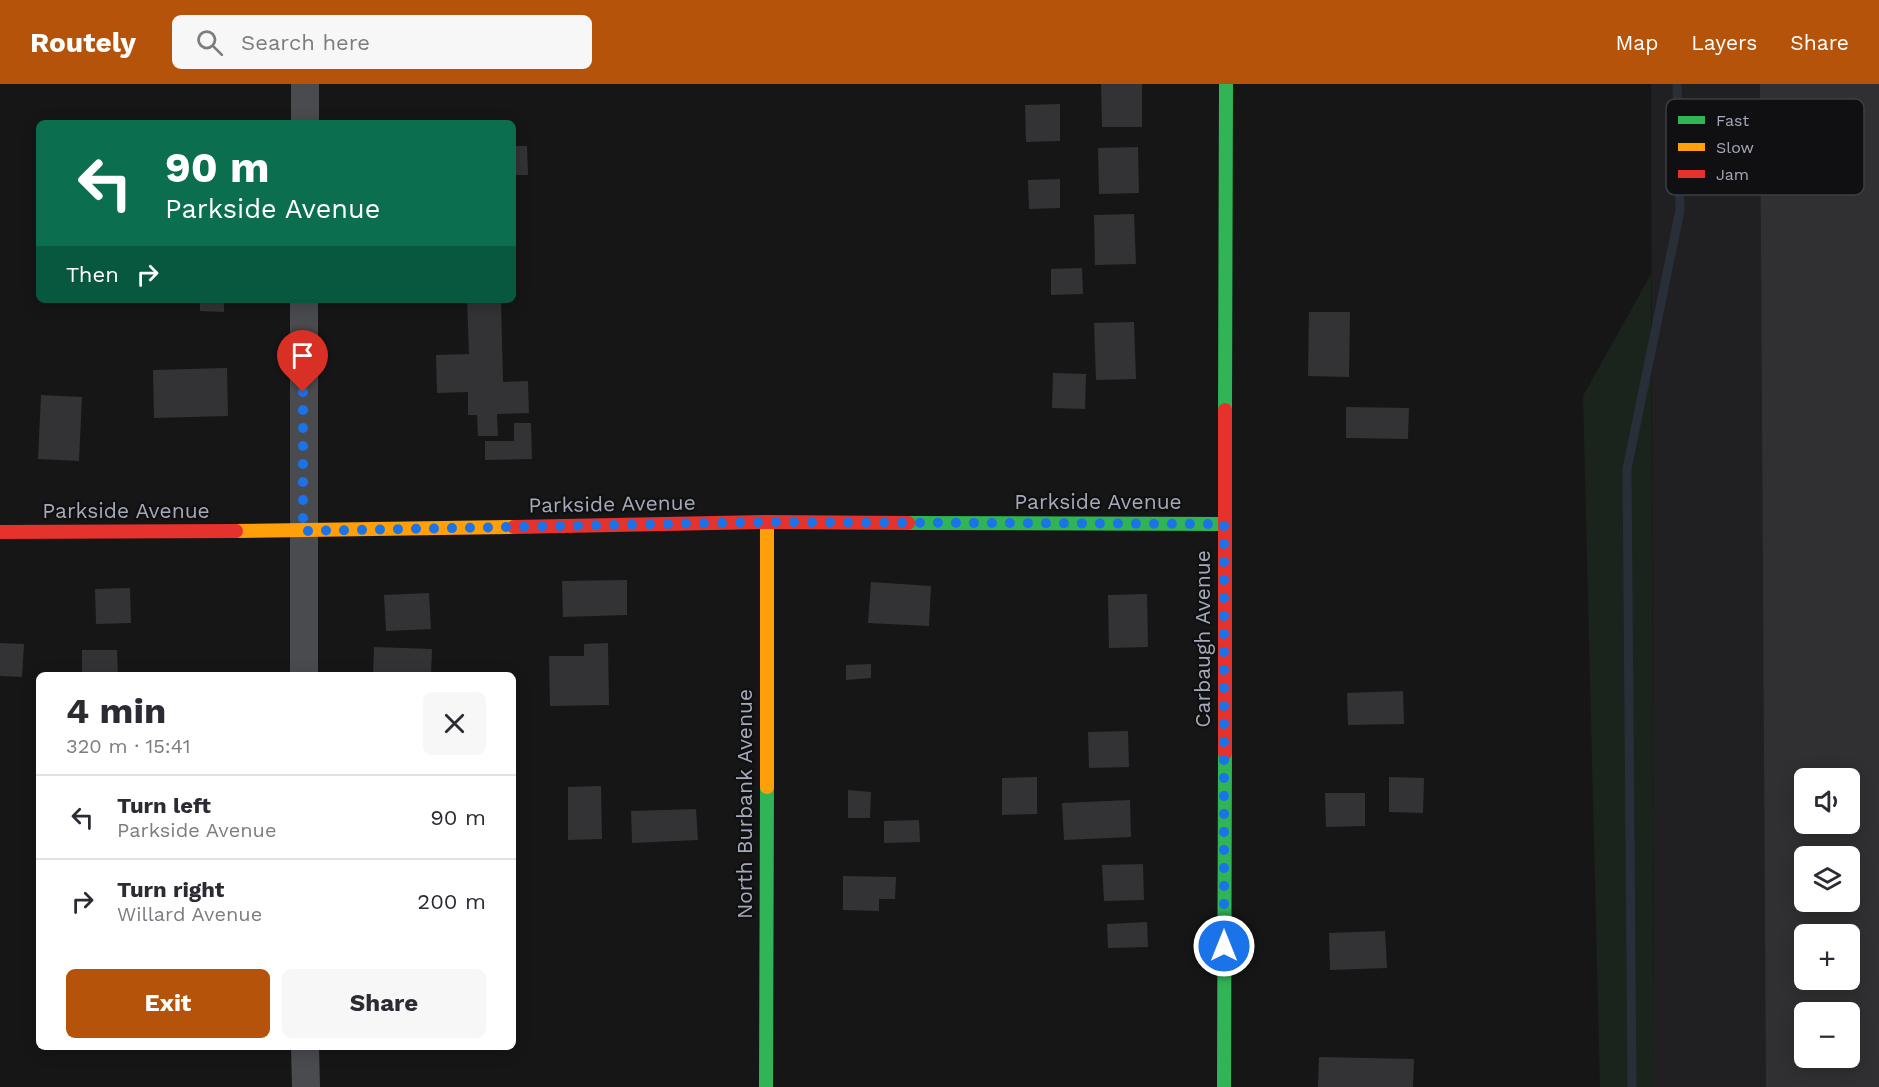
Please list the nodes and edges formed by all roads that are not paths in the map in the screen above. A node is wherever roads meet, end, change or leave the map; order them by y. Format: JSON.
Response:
{"nodes":[{"id":1,"x":305,"y":84,"type":"edge"},
{"id":2,"x":1226,"y":84,"type":"edge"},
{"id":3,"x":305,"y":120,"type":"edge"},
{"id":4,"x":304,"y":303,"type":"edge"},
{"id":5,"x":767,"y":522,"type":"junction"},
{"id":6,"x":1224,"y":524,"type":"junction"},
{"id":7,"x":303,"y":531,"type":"junction"},
{"id":8,"x":0,"y":532,"type":"edge"},
{"id":9,"x":304,"y":672,"type":"edge"},
{"id":10,"x":305,"y":1050,"type":"edge"},
{"id":11,"x":306,"y":1087,"type":"edge"},
{"id":12,"x":766,"y":1087,"type":"edge"},
{"id":13,"x":1224,"y":1087,"type":"edge"}],
"edges":[{"from":1,"to":3,"type":"street"},
{"from":2,"to":6,"type":"street","name":"Carbaugh Avenue"},
{"from":4,"to":7,"type":"street"},
{"from":5,"to":6,"type":"street","name":"Parkside Avenue"},
{"from":5,"to":7,"type":"street","name":"Parkside Avenue"},
{"from":5,"to":12,"type":"street","name":"North Burbank Avenue"},
{"from":6,"to":13,"type":"street","name":"Carbaugh Avenue"},
{"from":7,"to":8,"type":"street","name":"Parkside Avenue"},
{"from":7,"to":9,"type":"street"},
{"from":10,"to":11,"type":"street"}]}
